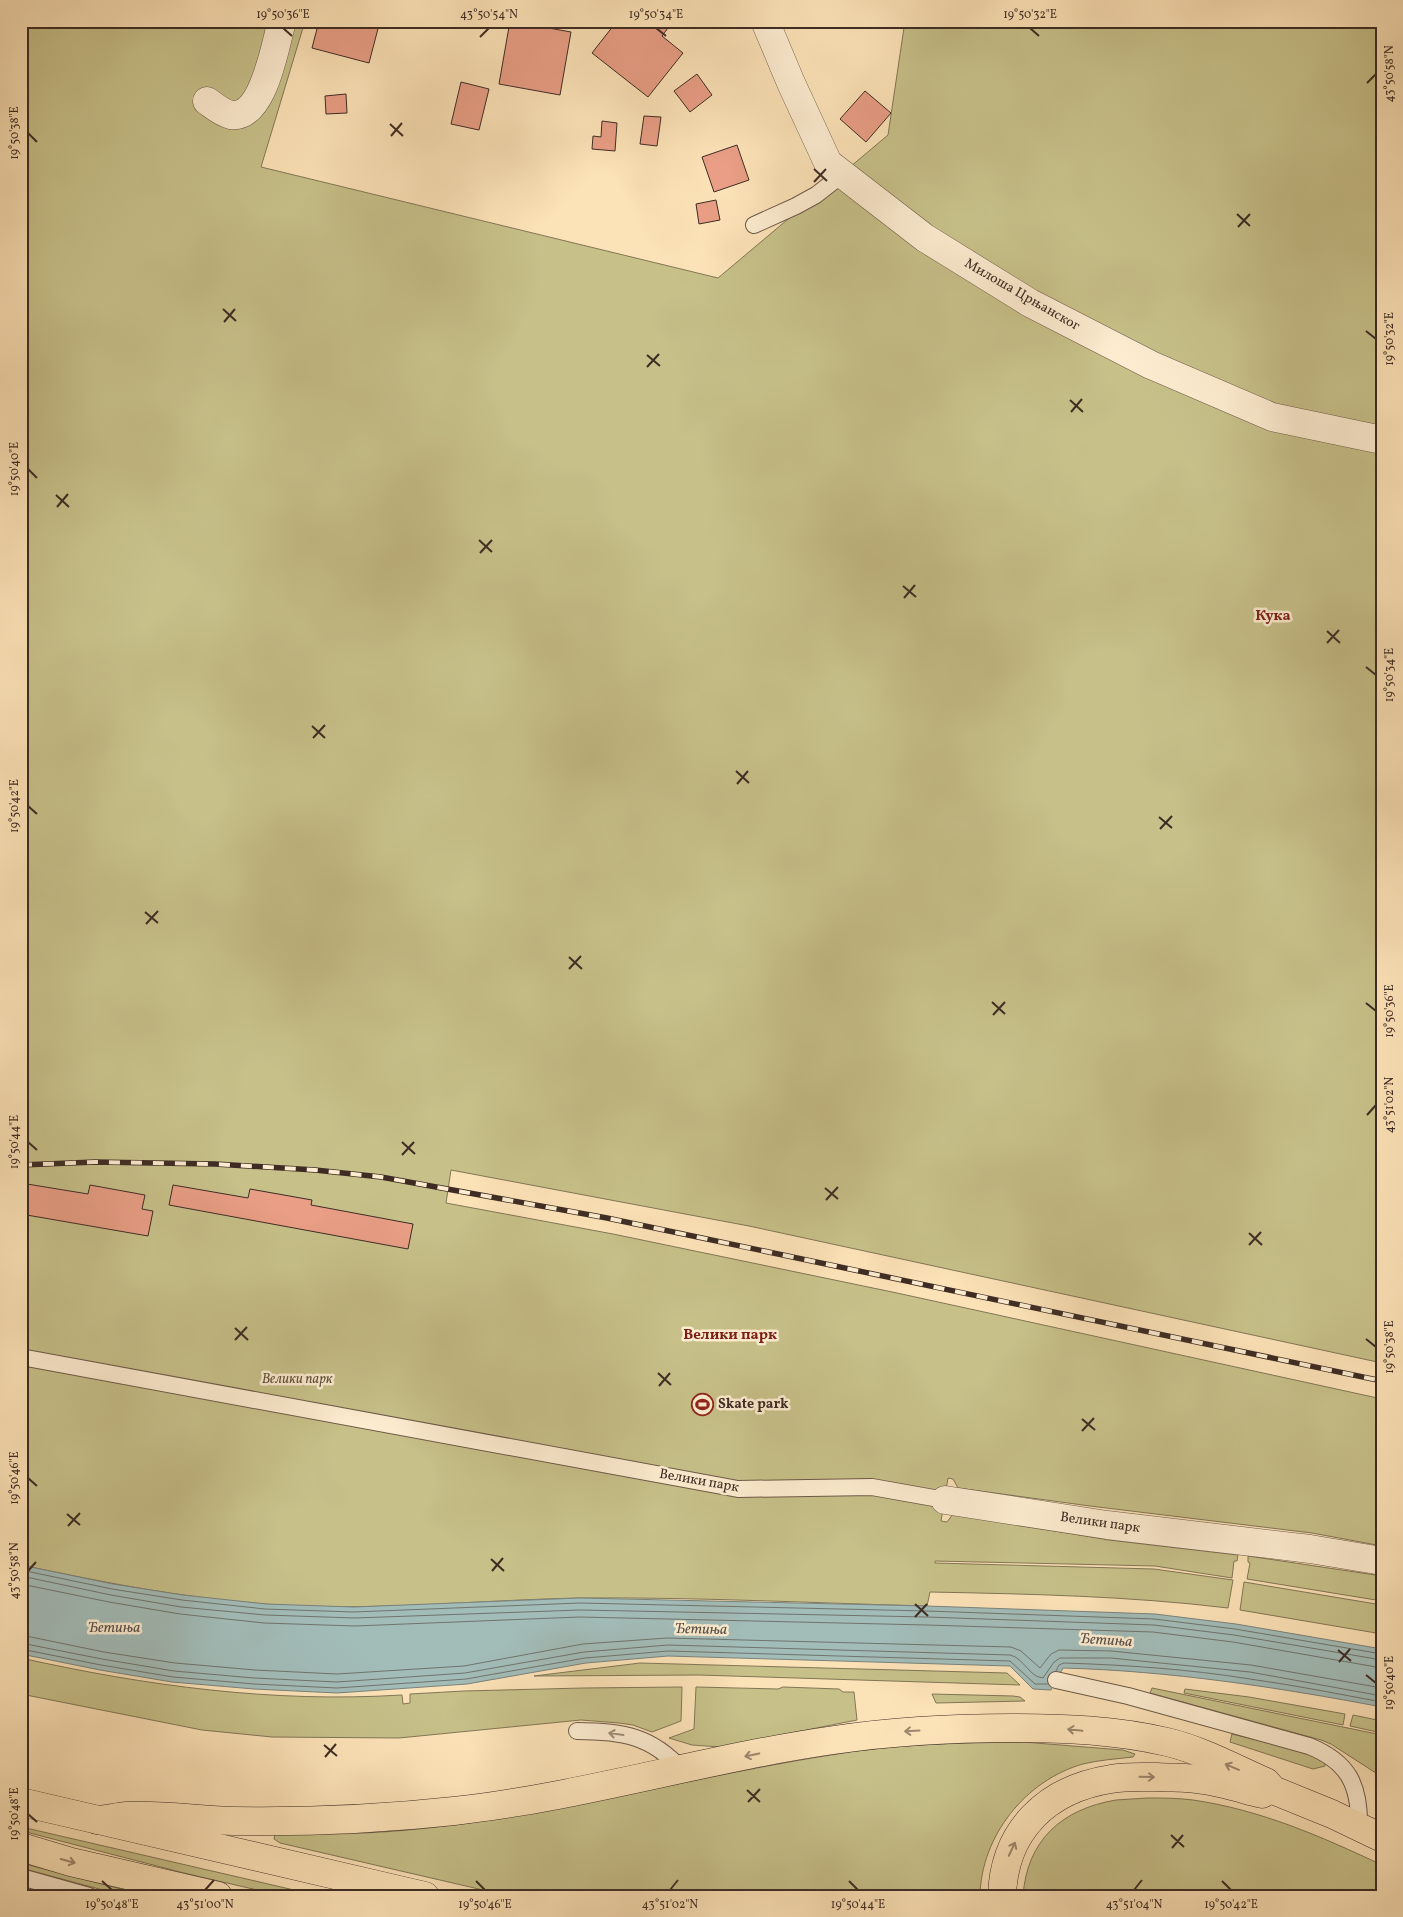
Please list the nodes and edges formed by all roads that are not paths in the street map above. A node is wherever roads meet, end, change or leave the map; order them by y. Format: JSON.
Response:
{"nodes":[{"id":1,"x":282,"y":21,"type":"edge"},
{"id":2,"x":765,"y":21,"type":"edge"},
{"id":3,"x":207,"y":101,"type":"dead end"},
{"id":4,"x":843,"y":174,"type":"junction"},
{"id":5,"x":754,"y":225,"type":"dead end"},
{"id":6,"x":1382,"y":440,"type":"edge"},
{"id":7,"x":21,"y":1357,"type":"edge"},
{"id":8,"x":945,"y":1500,"type":"joint"},
{"id":9,"x":1382,"y":1561,"type":"edge"},
{"id":10,"x":1056,"y":1680,"type":"dead end"},
{"id":11,"x":577,"y":1731,"type":"dead end"},
{"id":12,"x":682,"y":1770,"type":"junction"},
{"id":13,"x":1273,"y":1790,"type":"junction"},
{"id":14,"x":21,"y":1802,"type":"edge"},
{"id":15,"x":97,"y":1820,"type":"junction"},
{"id":16,"x":1370,"y":1832,"type":"edge"},
{"id":17,"x":21,"y":1846,"type":"edge"},
{"id":18,"x":21,"y":1877,"type":"edge"},
{"id":19,"x":89,"y":1896,"type":"edge"},
{"id":20,"x":218,"y":1896,"type":"edge"},
{"id":21,"x":425,"y":1896,"type":"edge"},
{"id":22,"x":1002,"y":1896,"type":"edge"}],
"edges":[{"from":1,"to":3,"type":"street"},
{"from":2,"to":4,"type":"street","name":"Милоша Црњанског"},
{"from":4,"to":5,"type":"lane"},
{"from":4,"to":6,"type":"street","name":"Милоша Црњанског"},
{"from":7,"to":8,"type":"lane","name":"Велики парк"},
{"from":8,"to":9,"type":"street","name":"Велики парк"},
{"from":10,"to":16,"type":"lane"},
{"from":12,"to":11,"type":"lane","one_way":true},
{"from":13,"to":12,"type":"main road","one_way":true},
{"from":12,"to":15,"type":"main road"},
{"from":13,"to":16,"type":"main road"},
{"from":22,"to":13,"type":"main road","one_way":true},
{"from":14,"to":15,"type":"main road"},
{"from":15,"to":21,"type":"main road"},
{"from":17,"to":20,"type":"main road","one_way":true},
{"from":18,"to":19,"type":"lane"}]}
